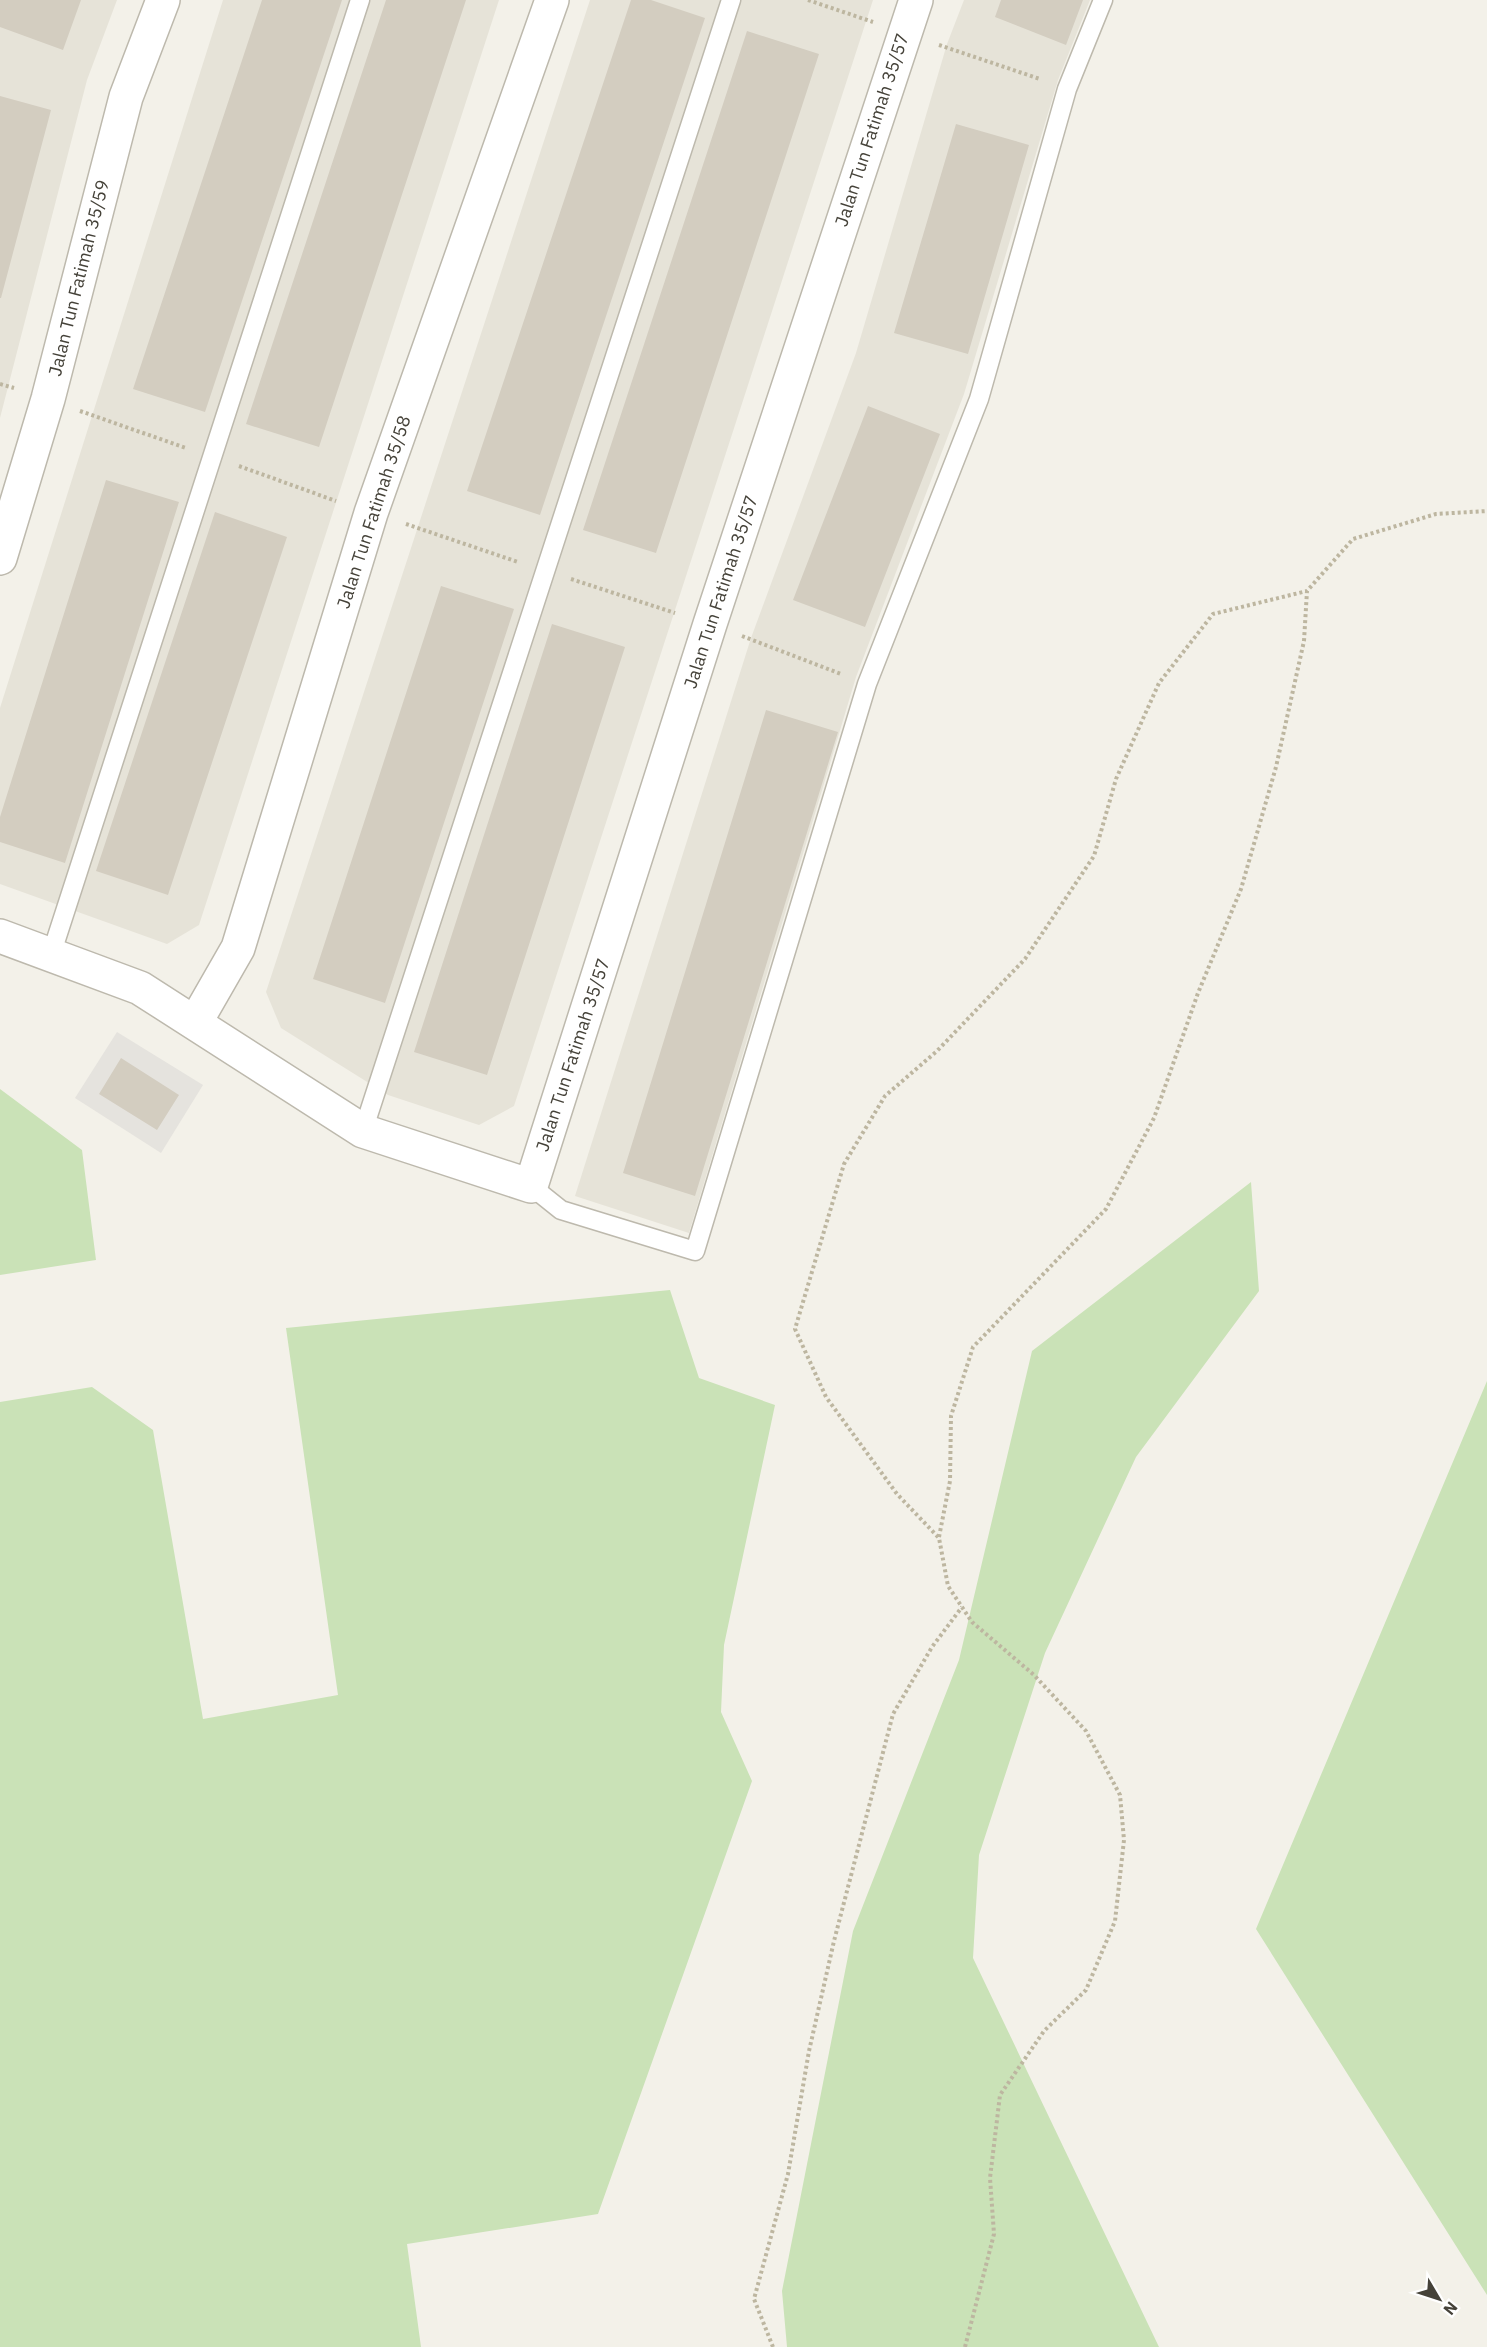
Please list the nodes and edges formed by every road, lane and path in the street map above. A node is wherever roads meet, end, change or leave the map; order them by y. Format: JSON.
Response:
{"nodes":[{"id":1,"x":164,"y":0,"type":"edge"},
{"id":2,"x":360,"y":0,"type":"edge"},
{"id":3,"x":552,"y":0,"type":"edge"},
{"id":4,"x":731,"y":0,"type":"edge"},
{"id":5,"x":808,"y":0,"type":"edge"},
{"id":6,"x":916,"y":0,"type":"edge"},
{"id":7,"x":1103,"y":0,"type":"edge"},
{"id":8,"x":904,"y":33,"type":"junction"},
{"id":9,"x":1067,"y":89,"type":"junction"},
{"id":10,"x":1487,"y":511,"type":"edge"},
{"id":11,"x":371,"y":513,"type":"junction"},
{"id":12,"x":0,"y":558,"type":"edge"},
{"id":13,"x":545,"y":571,"type":"junction"},
{"id":14,"x":1307,"y":591,"type":"junction"},
{"id":15,"x":710,"y":624,"type":"junction"},
{"id":16,"x":867,"y":684,"type":"junction"},
{"id":17,"x":0,"y":936,"type":"edge"},
{"id":18,"x":51,"y":955,"type":"junction"},
{"id":19,"x":195,"y":1023,"type":"junction"},
{"id":20,"x":363,"y":1131,"type":"junction"},
{"id":21,"x":531,"y":1186,"type":"junction"},
{"id":22,"x":939,"y":1538,"type":"junction"},
{"id":23,"x":962,"y":1607,"type":"junction"},
{"id":24,"x":773,"y":2347,"type":"edge"},
{"id":25,"x":965,"y":2347,"type":"edge"}],
"edges":[{"from":1,"to":12,"type":"street","name":"Jalan Tun Fatimah 35/59"},
{"from":2,"to":18,"type":"lane"},
{"from":3,"to":11,"type":"street","name":"Jalan Tun Fatimah 35/58"},
{"from":4,"to":13,"type":"lane"},
{"from":5,"to":8,"type":"path"},
{"from":6,"to":8,"type":"street","name":"Jalan Tun Fatimah 35/57"},
{"from":7,"to":9,"type":"lane"},
{"from":8,"to":9,"type":"path"},
{"from":8,"to":15,"type":"street","name":"Jalan Tun Fatimah 35/57"},
{"from":9,"to":16,"type":"lane"},
{"from":10,"to":14,"type":"path"},
{"from":11,"to":13,"type":"path"},
{"from":11,"to":19,"type":"street","name":"Jalan Tun Fatimah 35/58"},
{"from":13,"to":15,"type":"path"},
{"from":13,"to":20,"type":"lane"},
{"from":14,"to":22,"type":"path"},
{"from":14,"to":22,"type":"path"},
{"from":15,"to":16,"type":"path"},
{"from":15,"to":21,"type":"street","name":"Jalan Tun Fatimah 35/57"},
{"from":16,"to":21,"type":"lane"},
{"from":17,"to":18,"type":"street"},
{"from":18,"to":19,"type":"street"},
{"from":19,"to":20,"type":"street"},
{"from":20,"to":21,"type":"street"},
{"from":22,"to":23,"type":"path"},
{"from":23,"to":24,"type":"path"},
{"from":23,"to":25,"type":"path"}]}
